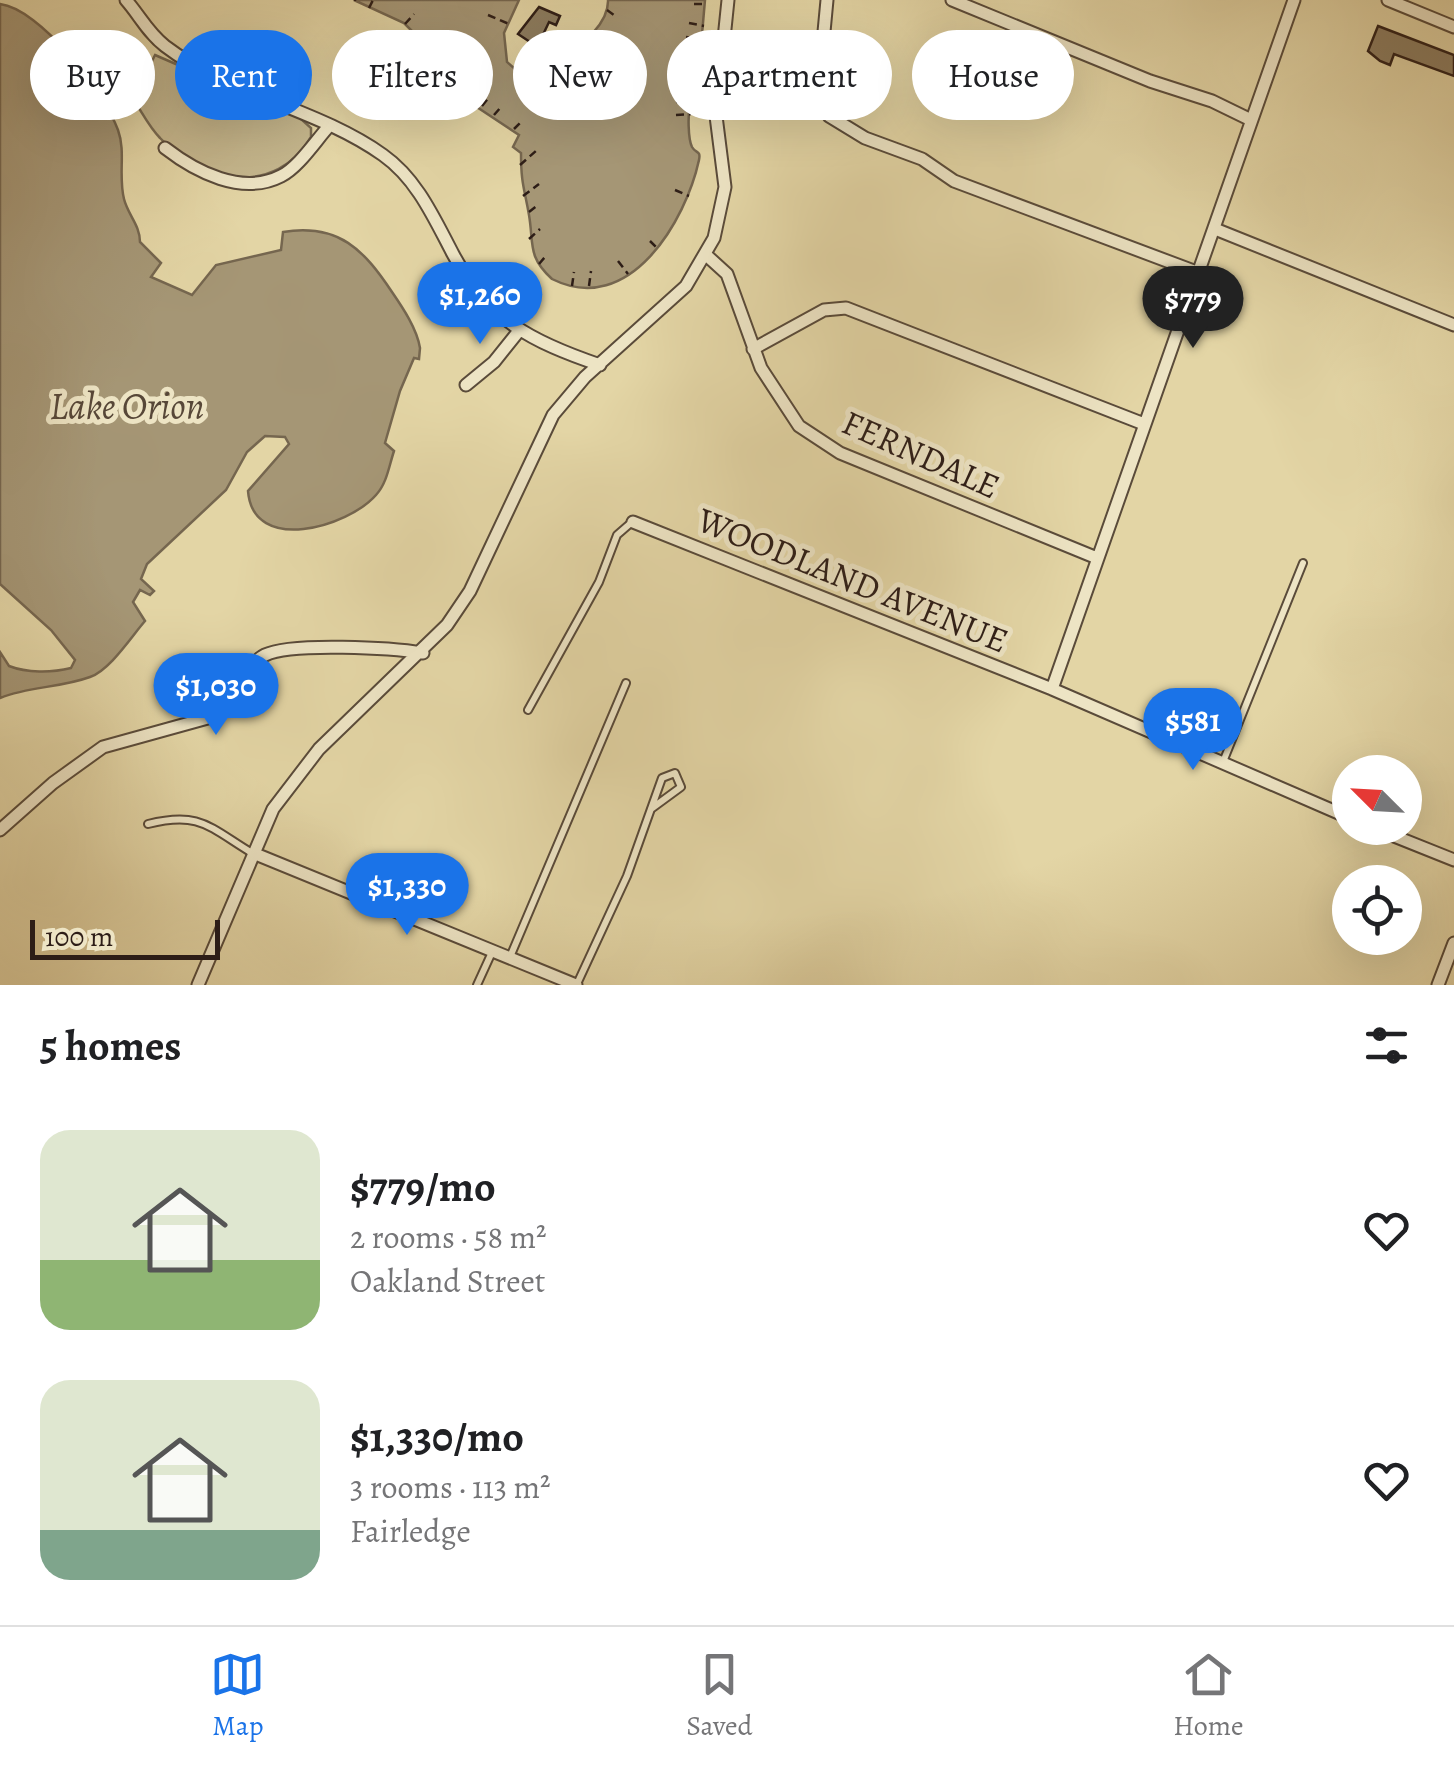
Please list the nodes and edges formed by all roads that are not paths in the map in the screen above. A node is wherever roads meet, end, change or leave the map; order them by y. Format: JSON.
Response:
{"nodes":[{"id":1,"x":126,"y":0,"type":"edge"},
{"id":2,"x":728,"y":0,"type":"edge"},
{"id":3,"x":827,"y":0,"type":"edge"},
{"id":4,"x":952,"y":0,"type":"edge"},
{"id":5,"x":1294,"y":0,"type":"edge"},
{"id":6,"x":1390,"y":0,"type":"edge"},
{"id":7,"x":1454,"y":27,"type":"edge"},
{"id":8,"x":1251,"y":120,"type":"junction"},
{"id":9,"x":330,"y":124,"type":"junction"},
{"id":10,"x":165,"y":148,"type":"dead end"},
{"id":11,"x":1215,"y":229,"type":"junction"},
{"id":12,"x":705,"y":254,"type":"junction"},
{"id":13,"x":1199,"y":273,"type":"junction"},
{"id":14,"x":1454,"y":325,"type":"edge"},
{"id":15,"x":518,"y":332,"type":"junction"},
{"id":16,"x":753,"y":349,"type":"junction"},
{"id":17,"x":600,"y":365,"type":"junction"},
{"id":18,"x":466,"y":385,"type":"dead end"},
{"id":19,"x":1144,"y":424,"type":"junction"},
{"id":20,"x":633,"y":522,"type":"joint"},
{"id":21,"x":1097,"y":558,"type":"junction"},
{"id":22,"x":1303,"y":563,"type":"dead end"},
{"id":23,"x":423,"y":653,"type":"junction"},
{"id":24,"x":626,"y":682,"type":"dead end"},
{"id":25,"x":1052,"y":689,"type":"junction"},
{"id":26,"x":528,"y":710,"type":"dead end"},
{"id":27,"x":1222,"y":763,"type":"junction"},
{"id":28,"x":651,"y":809,"type":"junction"},
{"id":29,"x":1332,"y":810,"type":"edge"},
{"id":30,"x":148,"y":824,"type":"dead end"},
{"id":31,"x":0,"y":830,"type":"edge"},
{"id":32,"x":1416,"y":845,"type":"edge"},
{"id":33,"x":254,"y":853,"type":"junction"},
{"id":34,"x":1454,"y":860,"type":"edge"},
{"id":35,"x":1454,"y":943,"type":"edge"},
{"id":36,"x":493,"y":950,"type":"junction"},
{"id":37,"x":510,"y":957,"type":"junction"},
{"id":38,"x":198,"y":985,"type":"edge"},
{"id":39,"x":477,"y":985,"type":"edge"},
{"id":40,"x":577,"y":985,"type":"edge"},
{"id":41,"x":1438,"y":985,"type":"edge"}],
"edges":[{"from":1,"to":9,"type":"street"},
{"from":2,"to":12,"type":"street"},
{"from":3,"to":13,"type":"street"},
{"from":4,"to":8,"type":"street"},
{"from":5,"to":8,"type":"street"},
{"from":6,"to":7,"type":"street"},
{"from":8,"to":11,"type":"street"},
{"from":9,"to":10,"type":"street"},
{"from":9,"to":15,"type":"street"},
{"from":11,"to":13,"type":"street"},
{"from":11,"to":14,"type":"street"},
{"from":12,"to":16,"type":"street","name":"FERNDALE"},
{"from":12,"to":17,"type":"street"},
{"from":13,"to":19,"type":"street"},
{"from":15,"to":17,"type":"street"},
{"from":15,"to":18,"type":"street"},
{"from":16,"to":19,"type":"street"},
{"from":16,"to":21,"type":"street","name":"FERNDALE"},
{"from":17,"to":23,"type":"street"},
{"from":19,"to":21,"type":"street"},
{"from":20,"to":25,"type":"street","name":"WOODLAND AVENUE"},
{"from":20,"to":26,"type":"lane"},
{"from":21,"to":25,"type":"street"},
{"from":22,"to":27,"type":"lane"},
{"from":23,"to":31,"type":"street"},
{"from":23,"to":33,"type":"street"},
{"from":24,"to":37,"type":"lane"},
{"from":25,"to":27,"type":"street","name":"WOODLAND AVENUE"},
{"from":27,"to":29,"type":"street","name":"WOODLAND AVENUE"},
{"from":28,"to":28,"type":"lane"},
{"from":28,"to":40,"type":"lane"},
{"from":30,"to":33,"type":"lane"},
{"from":32,"to":34,"type":"street"},
{"from":33,"to":36,"type":"street"},
{"from":33,"to":38,"type":"street"},
{"from":35,"to":41,"type":"street"},
{"from":36,"to":37,"type":"street"},
{"from":36,"to":39,"type":"lane"},
{"from":37,"to":40,"type":"street"}]}
